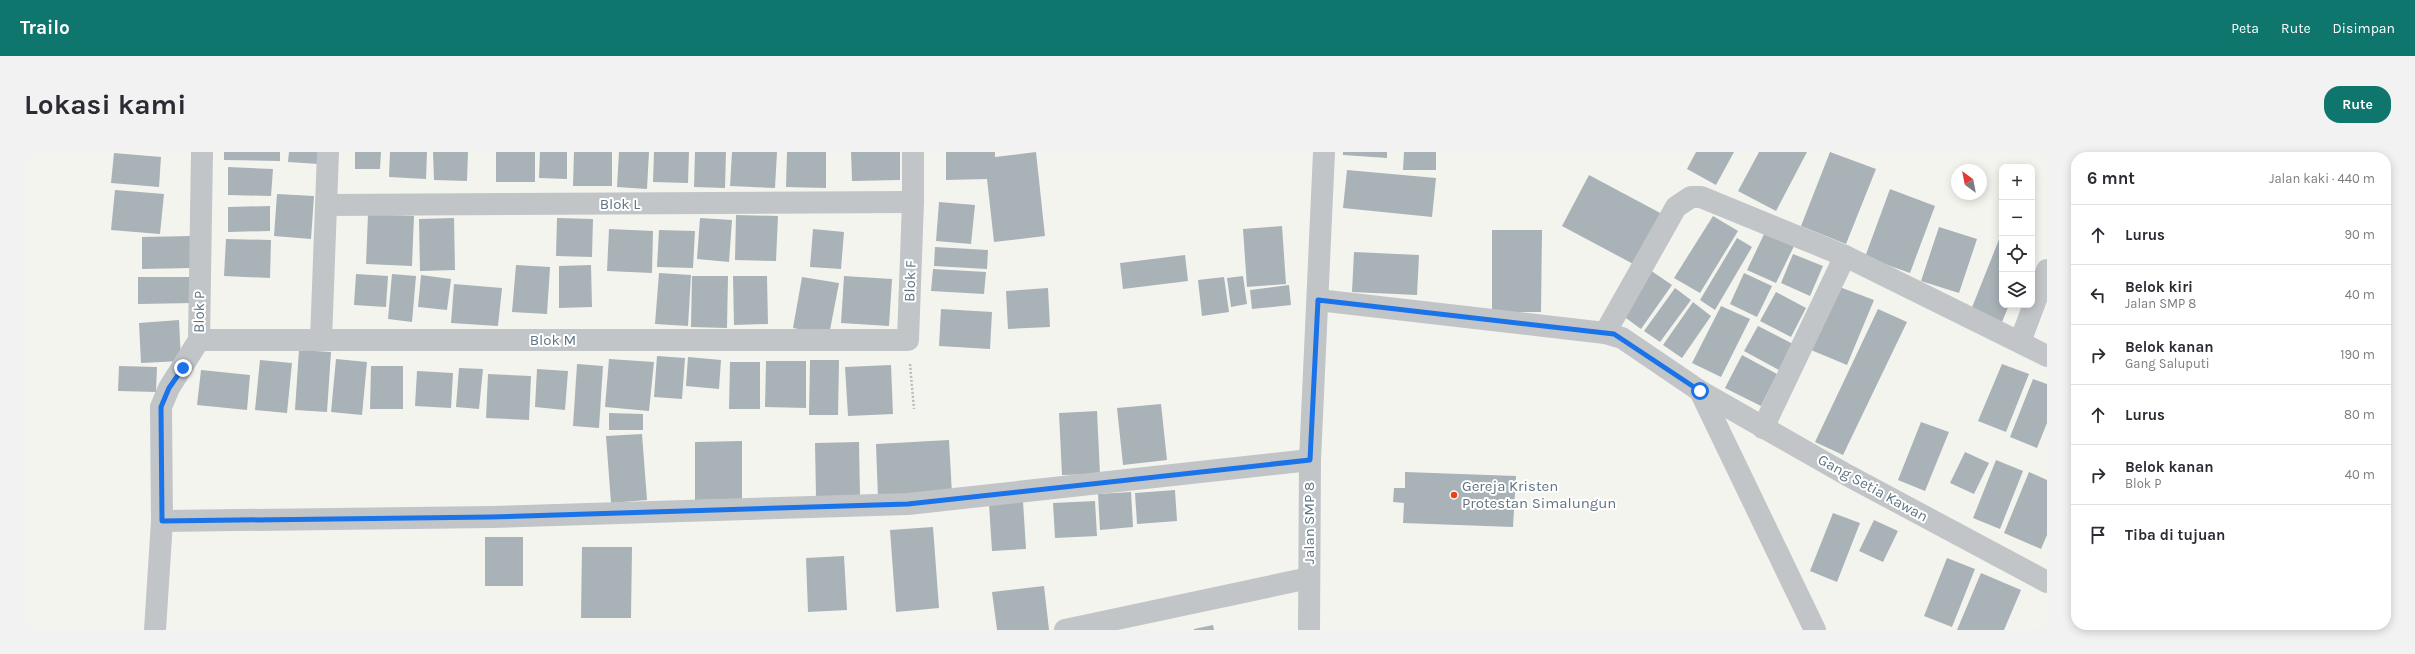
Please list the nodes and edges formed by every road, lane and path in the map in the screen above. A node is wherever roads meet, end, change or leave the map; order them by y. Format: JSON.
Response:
{"nodes":[{"id":1,"x":202,"y":152,"type":"edge"},
{"id":2,"x":328,"y":152,"type":"edge"},
{"id":3,"x":913,"y":152,"type":"edge"},
{"id":4,"x":1324,"y":152,"type":"edge"},
{"id":5,"x":913,"y":202,"type":"junction"},
{"id":6,"x":327,"y":205,"type":"junction"},
{"id":7,"x":1845,"y":256,"type":"junction"},
{"id":8,"x":2047,"y":270,"type":"edge"},
{"id":9,"x":1318,"y":300,"type":"junction"},
{"id":10,"x":1605,"y":333,"type":"junction"},
{"id":11,"x":199,"y":340,"type":"junction"},
{"id":12,"x":321,"y":340,"type":"junction"},
{"id":13,"x":908,"y":340,"type":"junction"},
{"id":14,"x":2020,"y":342,"type":"junction"},
{"id":15,"x":2047,"y":356,"type":"edge"},
{"id":16,"x":1700,"y":391,"type":"junction"},
{"id":17,"x":914,"y":409,"type":"dead end"},
{"id":18,"x":1763,"y":428,"type":"junction"},
{"id":19,"x":1310,"y":460,"type":"junction"},
{"id":20,"x":162,"y":521,"type":"junction"},
{"id":21,"x":1309,"y":578,"type":"junction"},
{"id":22,"x":2047,"y":582,"type":"edge"},
{"id":23,"x":155,"y":630,"type":"edge"},
{"id":24,"x":1065,"y":630,"type":"edge"},
{"id":25,"x":1309,"y":630,"type":"edge"},
{"id":26,"x":1815,"y":630,"type":"edge"}],
"edges":[{"from":1,"to":11,"type":"street","name":"Blok P"},
{"from":2,"to":6,"type":"street"},
{"from":3,"to":5,"type":"street","name":"Blok F"},
{"from":4,"to":9,"type":"street","name":"Jalan SMP 8"},
{"from":5,"to":6,"type":"street","name":"Blok L"},
{"from":5,"to":13,"type":"street","name":"Blok F"},
{"from":6,"to":12,"type":"street"},
{"from":7,"to":10,"type":"street"},
{"from":7,"to":14,"type":"street"},
{"from":7,"to":18,"type":"street"},
{"from":8,"to":14,"type":"street"},
{"from":9,"to":10,"type":"street","name":"Gang Setia Kawan"},
{"from":9,"to":19,"type":"street","name":"Jalan SMP 8"},
{"from":10,"to":16,"type":"street","name":"Gang Setia Kawan"},
{"from":11,"to":12,"type":"street","name":"Blok M"},
{"from":11,"to":20,"type":"street","name":"Blok P"},
{"from":12,"to":13,"type":"street","name":"Blok M"},
{"from":13,"to":17,"type":"path"},
{"from":14,"to":15,"type":"street"},
{"from":16,"to":18,"type":"street","name":"Gang Setia Kawan"},
{"from":16,"to":26,"type":"street"},
{"from":18,"to":22,"type":"street","name":"Gang Setia Kawan"},
{"from":19,"to":20,"type":"street"},
{"from":19,"to":21,"type":"street","name":"Jalan SMP 8"},
{"from":20,"to":23,"type":"street","name":"Blok P"},
{"from":21,"to":24,"type":"street"},
{"from":21,"to":25,"type":"street","name":"Jalan SMP 8"}]}
